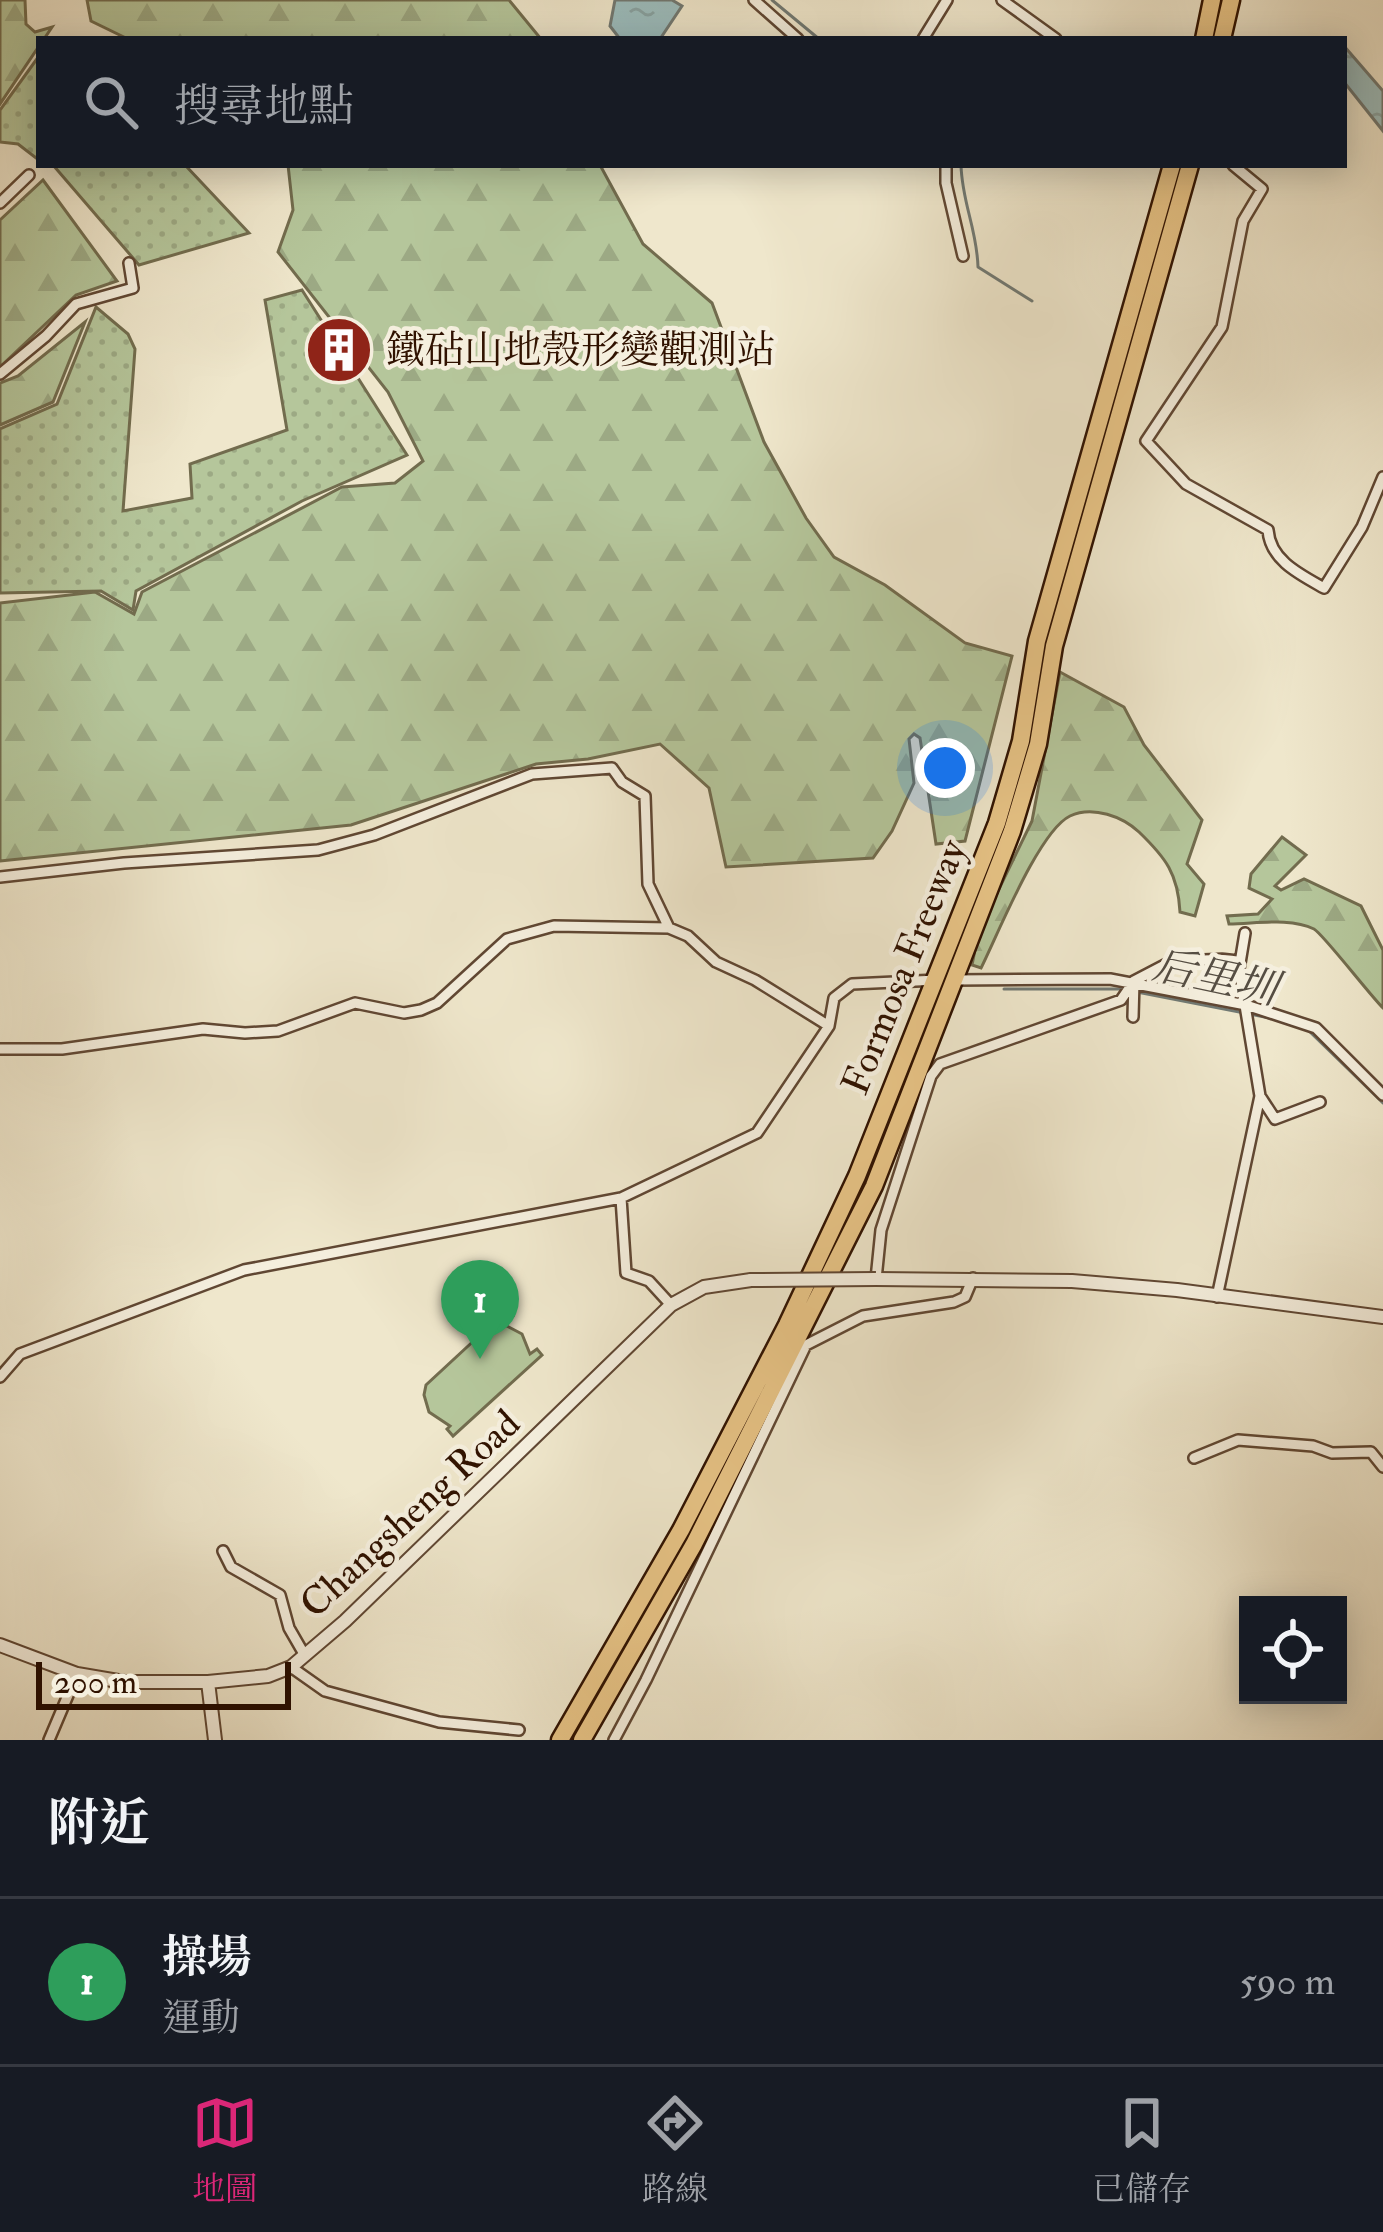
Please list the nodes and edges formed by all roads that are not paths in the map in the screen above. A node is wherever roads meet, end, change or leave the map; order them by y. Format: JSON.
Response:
{"nodes":[{"id":1,"x":754,"y":0,"type":"edge"},
{"id":2,"x":947,"y":0,"type":"edge"},
{"id":3,"x":1002,"y":0,"type":"edge"},
{"id":4,"x":1212,"y":0,"type":"edge"},
{"id":5,"x":1231,"y":0,"type":"edge"},
{"id":6,"x":795,"y":36,"type":"edge"},
{"id":7,"x":925,"y":36,"type":"edge"},
{"id":8,"x":1052,"y":36,"type":"edge"},
{"id":9,"x":1205,"y":36,"type":"edge"},
{"id":10,"x":1223,"y":36,"type":"edge"},
{"id":11,"x":946,"y":168,"type":"edge"},
{"id":12,"x":1171,"y":168,"type":"edge"},
{"id":13,"x":1189,"y":168,"type":"edge"},
{"id":14,"x":1237,"y":168,"type":"edge"},
{"id":15,"x":28,"y":175,"type":"dead end"},
{"id":16,"x":0,"y":203,"type":"edge"},
{"id":17,"x":963,"y":256,"type":"dead end"},
{"id":18,"x":129,"y":263,"type":"dead end"},
{"id":19,"x":0,"y":374,"type":"edge"},
{"id":20,"x":1383,"y":477,"type":"edge"},
{"id":21,"x":0,"y":877,"type":"edge"},
{"id":22,"x":668,"y":928,"type":"junction"},
{"id":23,"x":1245,"y":933,"type":"dead end"},
{"id":24,"x":1240,"y":962,"type":"junction"},
{"id":25,"x":1134,"y":981,"type":"junction"},
{"id":26,"x":1246,"y":1005,"type":"junction"},
{"id":27,"x":1133,"y":1017,"type":"dead end"},
{"id":28,"x":829,"y":1026,"type":"junction"},
{"id":29,"x":0,"y":1048,"type":"edge"},
{"id":30,"x":1383,"y":1095,"type":"edge"},
{"id":31,"x":1259,"y":1096,"type":"junction"},
{"id":32,"x":1320,"y":1102,"type":"dead end"},
{"id":33,"x":621,"y":1198,"type":"junction"},
{"id":34,"x":973,"y":1278,"type":"junction"},
{"id":35,"x":876,"y":1279,"type":"junction"},
{"id":36,"x":1217,"y":1297,"type":"junction"},
{"id":37,"x":671,"y":1305,"type":"junction"},
{"id":38,"x":1383,"y":1317,"type":"edge"},
{"id":39,"x":0,"y":1377,"type":"edge"},
{"id":40,"x":1194,"y":1458,"type":"dead end"},
{"id":41,"x":1383,"y":1467,"type":"edge"},
{"id":42,"x":223,"y":1551,"type":"dead end"},
{"id":43,"x":0,"y":1645,"type":"edge"},
{"id":44,"x":304,"y":1654,"type":"junction"},
{"id":45,"x":291,"y":1667,"type":"junction"},
{"id":46,"x":77,"y":1674,"type":"junction"},
{"id":47,"x":208,"y":1682,"type":"junction"},
{"id":48,"x":519,"y":1730,"type":"dead end"},
{"id":49,"x":49,"y":1740,"type":"edge"},
{"id":50,"x":215,"y":1740,"type":"edge"},
{"id":51,"x":560,"y":1740,"type":"edge"},
{"id":52,"x":582,"y":1740,"type":"edge"},
{"id":53,"x":614,"y":1740,"type":"edge"}],
"edges":[{"from":1,"to":6,"type":"street"},
{"from":2,"to":7,"type":"street"},
{"from":3,"to":8,"type":"street"},
{"from":4,"to":9,"type":"highway"},
{"from":5,"to":10,"type":"highway"},
{"from":11,"to":17,"type":"street"},
{"from":12,"to":51,"type":"highway","name":"Formosa Freeway"},
{"from":13,"to":52,"type":"highway","name":"Formosa Freeway"},
{"from":14,"to":20,"type":"street"},
{"from":15,"to":16,"type":"street"},
{"from":18,"to":19,"type":"street"},
{"from":21,"to":22,"type":"street"},
{"from":22,"to":28,"type":"street"},
{"from":22,"to":29,"type":"street"},
{"from":23,"to":24,"type":"street"},
{"from":24,"to":25,"type":"street"},
{"from":24,"to":26,"type":"street"},
{"from":25,"to":26,"type":"street"},
{"from":25,"to":27,"type":"street"},
{"from":25,"to":28,"type":"street"},
{"from":25,"to":35,"type":"street"},
{"from":26,"to":30,"type":"street"},
{"from":26,"to":31,"type":"street"},
{"from":28,"to":33,"type":"street"},
{"from":31,"to":32,"type":"street"},
{"from":31,"to":36,"type":"street"},
{"from":33,"to":37,"type":"street"},
{"from":33,"to":39,"type":"street"},
{"from":34,"to":35,"type":"street"},
{"from":34,"to":36,"type":"street"},
{"from":34,"to":53,"type":"street"},
{"from":35,"to":37,"type":"street","name":"Changsheng Road","bridge":true},
{"from":36,"to":38,"type":"street"},
{"from":37,"to":44,"type":"street","name":"Changsheng Road"},
{"from":40,"to":41,"type":"street"},
{"from":42,"to":44,"type":"street"},
{"from":43,"to":46,"type":"street","name":"Changsheng Road"},
{"from":44,"to":45,"type":"street","name":"Changsheng Road"},
{"from":45,"to":47,"type":"street","name":"Changsheng Road"},
{"from":45,"to":48,"type":"street"},
{"from":46,"to":47,"type":"street","name":"Changsheng Road"},
{"from":46,"to":49,"type":"street"},
{"from":47,"to":50,"type":"street"}]}
